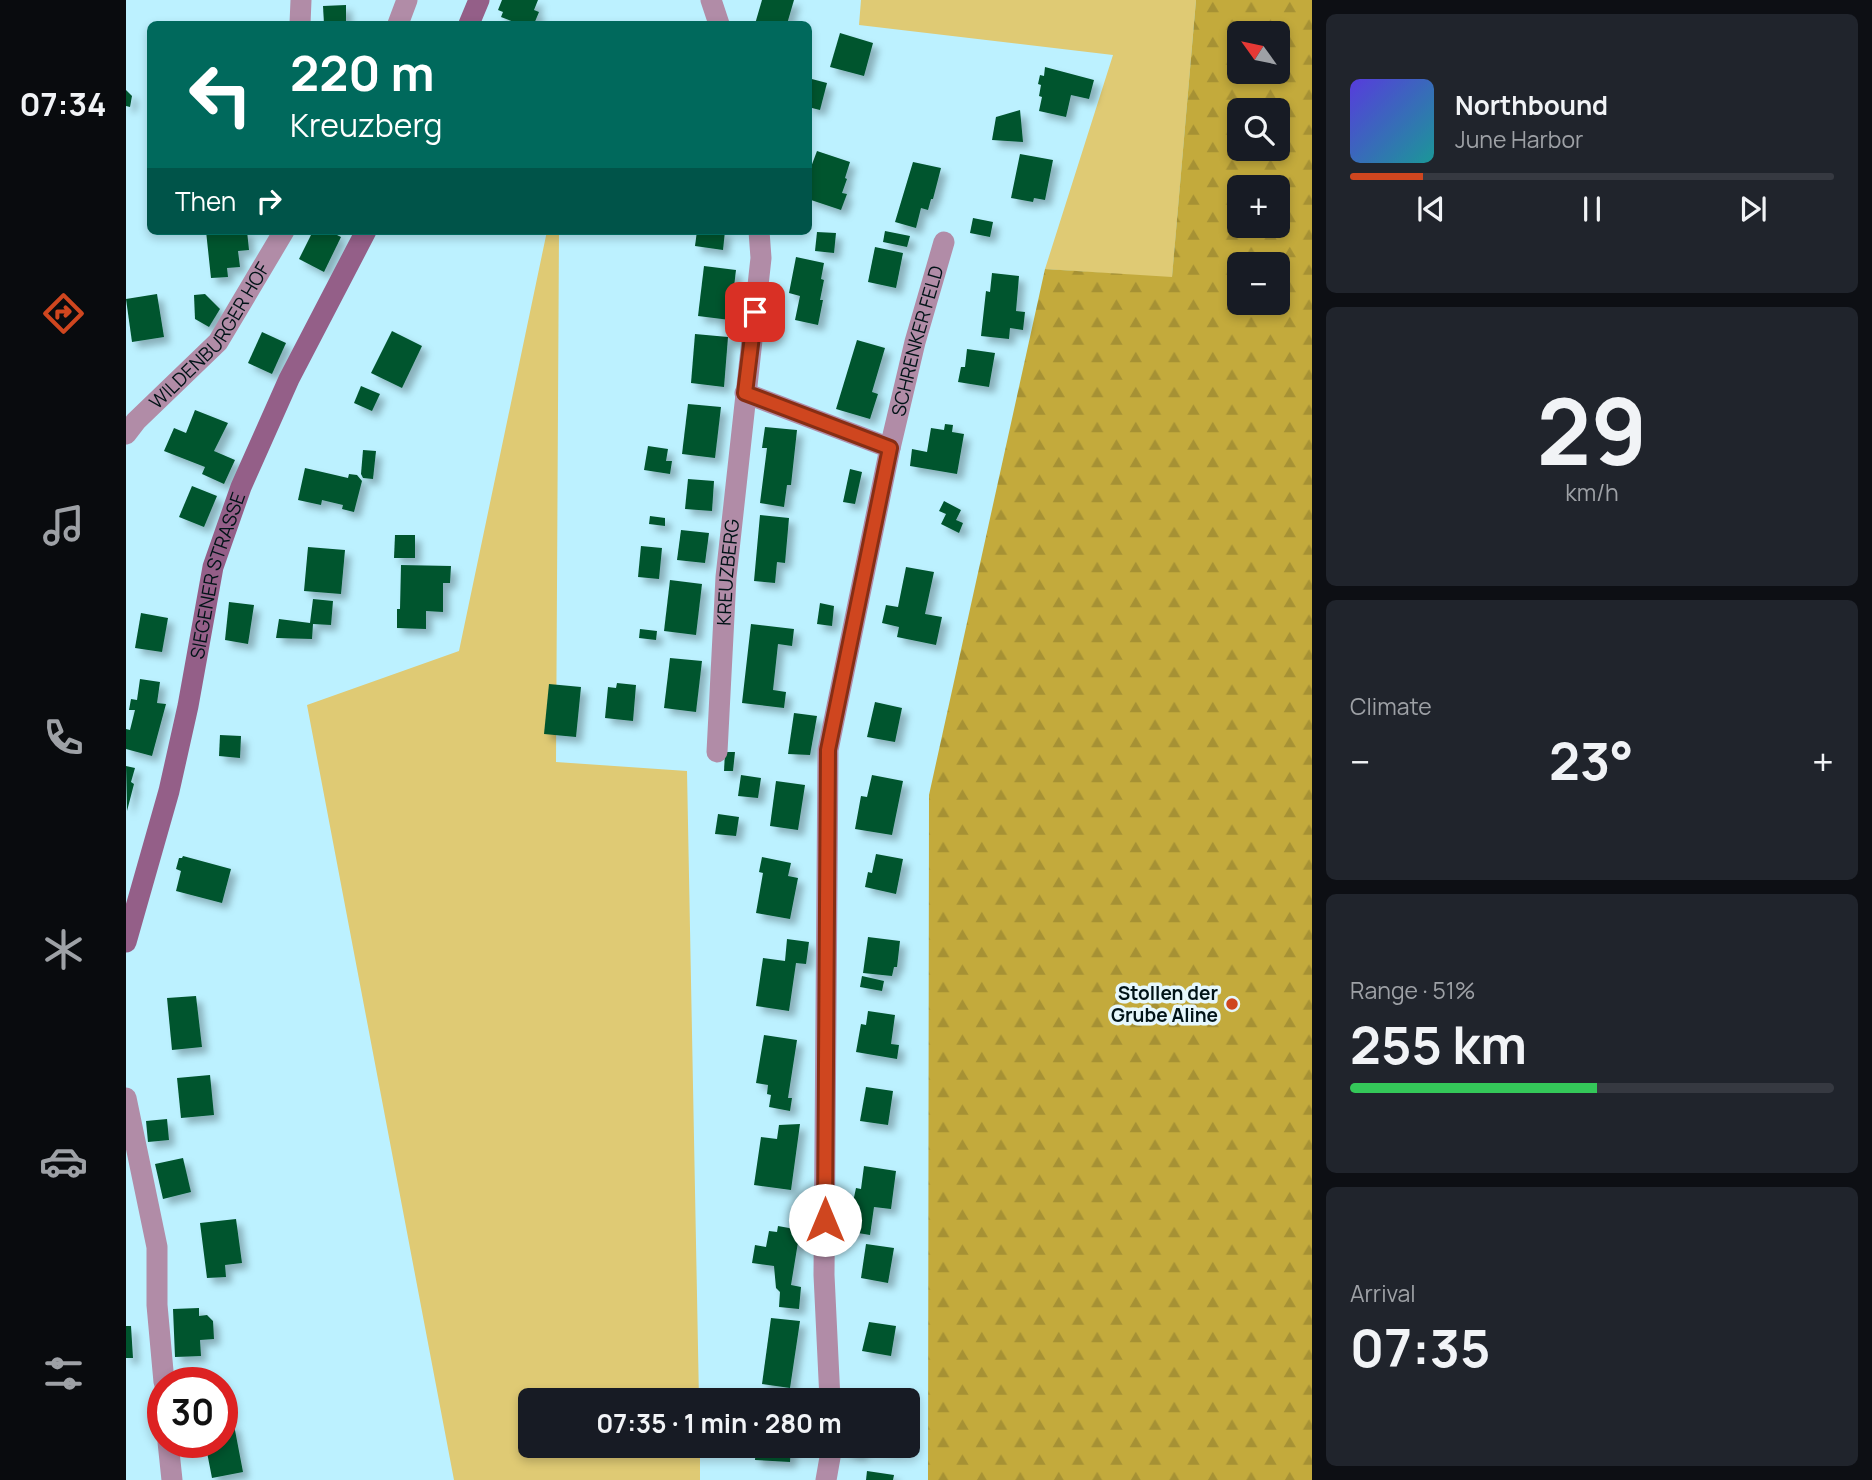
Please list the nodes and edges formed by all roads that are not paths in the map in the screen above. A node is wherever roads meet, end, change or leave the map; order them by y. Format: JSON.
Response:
{"nodes":[{"id":1,"x":301,"y":0,"type":"edge"},
{"id":2,"x":407,"y":0,"type":"edge"},
{"id":3,"x":479,"y":0,"type":"edge"},
{"id":4,"x":711,"y":0,"type":"edge"},
{"id":5,"x":300,"y":21,"type":"edge"},
{"id":6,"x":399,"y":21,"type":"edge"},
{"id":7,"x":470,"y":21,"type":"edge"},
{"id":8,"x":718,"y":21,"type":"edge"},
{"id":9,"x":282,"y":235,"type":"edge"},
{"id":10,"x":364,"y":235,"type":"edge"},
{"id":11,"x":759,"y":235,"type":"edge"},
{"id":12,"x":944,"y":242,"type":"dead end"},
{"id":13,"x":745,"y":393,"type":"junction"},
{"id":14,"x":126,"y":434,"type":"edge"},
{"id":15,"x":890,"y":448,"type":"junction"},
{"id":16,"x":717,"y":752,"type":"dead end"},
{"id":17,"x":126,"y":942,"type":"edge"},
{"id":18,"x":126,"y":1098,"type":"edge"},
{"id":19,"x":163,"y":1367,"type":"edge"},
{"id":20,"x":830,"y":1388,"type":"edge"},
{"id":21,"x":170,"y":1458,"type":"edge"},
{"id":22,"x":830,"y":1458,"type":"edge"},
{"id":23,"x":172,"y":1480,"type":"edge"},
{"id":24,"x":826,"y":1480,"type":"edge"}],
"edges":[{"from":1,"to":5,"type":"street"},
{"from":2,"to":6,"type":"street"},
{"from":3,"to":7,"type":"main road"},
{"from":4,"to":8,"type":"street"},
{"from":9,"to":14,"type":"street","name":"WILDENBURGER HOF"},
{"from":10,"to":17,"type":"main road","name":"SIEGENER STRASSE"},
{"from":11,"to":13,"type":"street","name":"KREUZBERG"},
{"from":12,"to":15,"type":"street","name":"SCHRENKER FELD"},
{"from":13,"to":15,"type":"street"},
{"from":13,"to":16,"type":"street","name":"KREUZBERG"},
{"from":15,"to":20,"type":"street","name":"SCHRENKER FELD"},
{"from":18,"to":19,"type":"street"},
{"from":21,"to":23,"type":"street"},
{"from":22,"to":24,"type":"street"}]}
